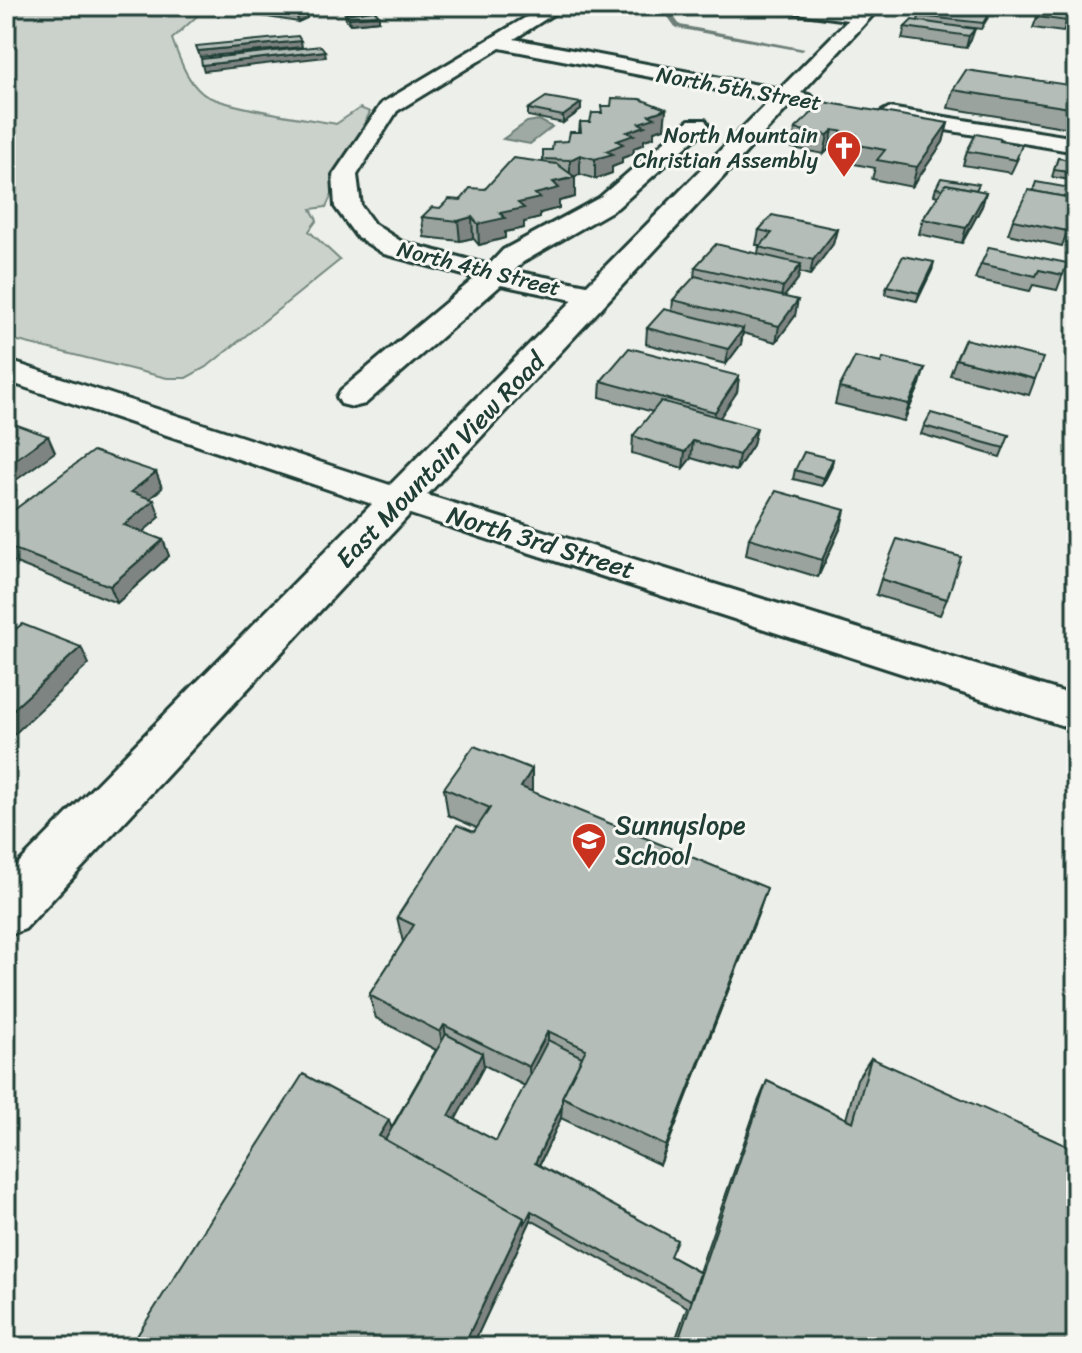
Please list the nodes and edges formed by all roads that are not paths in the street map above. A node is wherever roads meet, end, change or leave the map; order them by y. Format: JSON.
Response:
{"nodes":[{"id":1,"x":557,"y":6,"type":"edge"},
{"id":2,"x":782,"y":6,"type":"edge"},
{"id":3,"x":866,"y":12,"type":"edge"},
{"id":4,"x":498,"y":42,"type":"junction"},
{"id":5,"x":784,"y":96,"type":"junction"},
{"id":6,"x":828,"y":104,"type":"edge"},
{"id":7,"x":868,"y":110,"type":"edge"},
{"id":8,"x":697,"y":125,"type":"dead end"},
{"id":9,"x":1076,"y":145,"type":"edge"},
{"id":10,"x":495,"y":275,"type":"junction"},
{"id":11,"x":597,"y":296,"type":"junction"},
{"id":12,"x":6,"y":370,"type":"edge"},
{"id":13,"x":353,"y":397,"type":"dead end"},
{"id":14,"x":400,"y":500,"type":"junction"},
{"id":15,"x":1075,"y":704,"type":"edge"},
{"id":16,"x":6,"y":912,"type":"edge"}],
"edges":[{"from":1,"to":4,"type":"street"},
{"from":2,"to":3,"type":"street"},
{"from":3,"to":5,"type":"street","name":"East Mountain View Road"},
{"from":4,"to":5,"type":"street","name":"North 5th Street"},
{"from":4,"to":10,"type":"street","name":"North 4th Street"},
{"from":5,"to":6,"type":"street","name":"North 5th Street"},
{"from":5,"to":11,"type":"street","name":"East Mountain View Road"},
{"from":7,"to":9,"type":"street"},
{"from":8,"to":10,"type":"street"},
{"from":10,"to":11,"type":"street","name":"North 4th Street"},
{"from":10,"to":13,"type":"street"},
{"from":11,"to":14,"type":"street","name":"East Mountain View Road"},
{"from":12,"to":14,"type":"street","name":"North 3rd Street"},
{"from":14,"to":15,"type":"street","name":"North 3rd Street"},
{"from":14,"to":16,"type":"street","name":"East Mountain View Road"}]}
